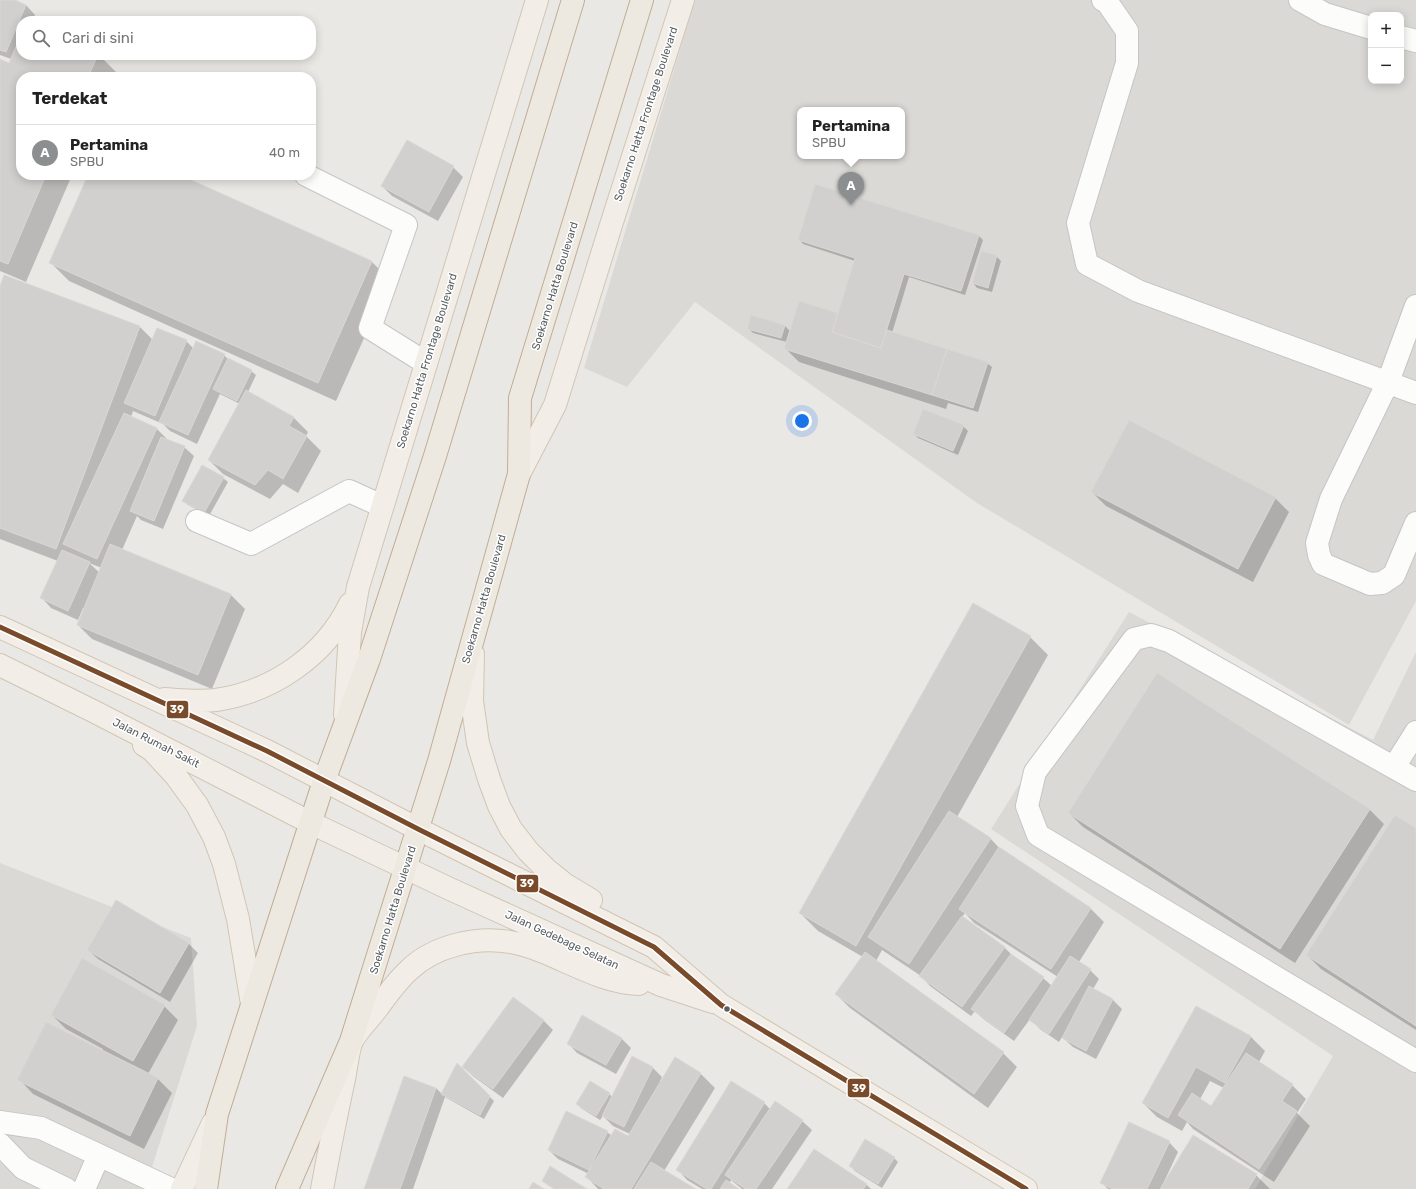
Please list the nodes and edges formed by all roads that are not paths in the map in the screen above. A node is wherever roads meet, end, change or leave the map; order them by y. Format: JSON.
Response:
{"nodes":[{"id":1,"x":537,"y":0,"type":"edge"},
{"id":2,"x":573,"y":0,"type":"edge"},
{"id":3,"x":642,"y":0,"type":"edge"},
{"id":4,"x":683,"y":0,"type":"edge"},
{"id":5,"x":1103,"y":0,"type":"edge"},
{"id":6,"x":1300,"y":0,"type":"edge"},
{"id":7,"x":1368,"y":27,"type":"edge"},
{"id":8,"x":1404,"y":38,"type":"edge"},
{"id":9,"x":1416,"y":41,"type":"edge"},
{"id":10,"x":316,"y":180,"type":"edge"},
{"id":11,"x":1416,"y":306,"type":"edge"},
{"id":12,"x":426,"y":363,"type":"junction"},
{"id":13,"x":1388,"y":382,"type":"junction"},
{"id":14,"x":1416,"y":393,"type":"edge"},
{"id":15,"x":519,"y":474,"type":"junction"},
{"id":16,"x":382,"y":506,"type":"junction"},
{"id":17,"x":197,"y":521,"type":"dead end"},
{"id":18,"x":1416,"y":523,"type":"edge"},
{"id":19,"x":358,"y":587,"type":"junction"},
{"id":20,"x":0,"y":627,"type":"edge"},
{"id":21,"x":473,"y":638,"type":"junction"},
{"id":22,"x":0,"y":665,"type":"edge"},
{"id":23,"x":139,"y":693,"type":"junction"},
{"id":24,"x":93,"y":711,"type":"junction"},
{"id":25,"x":344,"y":728,"type":"junction"},
{"id":26,"x":1416,"y":732,"type":"edge"},
{"id":27,"x":1394,"y":767,"type":"junction"},
{"id":28,"x":1416,"y":780,"type":"edge"},
{"id":29,"x":324,"y":781,"type":"junction"},
{"id":30,"x":311,"y":823,"type":"junction"},
{"id":31,"x":418,"y":829,"type":"junction"},
{"id":32,"x":406,"y":868,"type":"junction"},
{"id":33,"x":654,"y":947,"type":"junction"},
{"id":34,"x":661,"y":985,"type":"junction"},
{"id":35,"x":252,"y":1004,"type":"junction"},
{"id":36,"x":721,"y":1005,"type":"junction"},
{"id":37,"x":351,"y":1042,"type":"junction"},
{"id":38,"x":1416,"y":1061,"type":"edge"},
{"id":39,"x":217,"y":1114,"type":"junction"},
{"id":40,"x":0,"y":1122,"type":"edge"},
{"id":41,"x":0,"y":1144,"type":"edge"},
{"id":42,"x":99,"y":1155,"type":"junction"},
{"id":43,"x":66,"y":1189,"type":"edge"},
{"id":44,"x":84,"y":1189,"type":"edge"},
{"id":45,"x":171,"y":1189,"type":"edge"},
{"id":46,"x":182,"y":1189,"type":"edge"},
{"id":47,"x":206,"y":1189,"type":"edge"},
{"id":48,"x":287,"y":1189,"type":"edge"},
{"id":49,"x":322,"y":1189,"type":"edge"},
{"id":50,"x":1026,"y":1189,"type":"edge"}],
"edges":[{"from":1,"to":12,"type":"main road","name":"Soekarno Hatta Frontage Boulevard"},
{"from":2,"to":25,"type":"highway"},
{"from":3,"to":15,"type":"highway","name":"Soekarno Hatta Boulevard"},
{"from":4,"to":15,"type":"main road","name":"Soekarno Hatta Frontage Boulevard"},
{"from":5,"to":13,"type":"lane"},
{"from":6,"to":7,"type":"lane"},
{"from":8,"to":9,"type":"lane"},
{"from":10,"to":12,"type":"lane"},
{"from":11,"to":13,"type":"lane"},
{"from":12,"to":16,"type":"main road","name":"Soekarno Hatta Frontage Boulevard"},
{"from":13,"to":14,"type":"lane"},
{"from":13,"to":18,"type":"lane"},
{"from":15,"to":21,"type":"highway","name":"Soekarno Hatta Boulevard"},
{"from":16,"to":17,"type":"lane"},
{"from":16,"to":19,"type":"main road","name":"Soekarno Hatta Frontage Boulevard"},
{"from":19,"to":23,"type":"main road"},
{"from":19,"to":25,"type":"main road","name":"Soekarno Hatta Frontage Boulevard"},
{"from":20,"to":23,"type":"main road"},
{"from":21,"to":31,"type":"highway","name":"Soekarno Hatta Boulevard"},
{"from":21,"to":33,"type":"main road"},
{"from":22,"to":24,"type":"main road","name":"Jalan Rumah Sakit"},
{"from":23,"to":29,"type":"main road"},
{"from":24,"to":30,"type":"main road","name":"Jalan Rumah Sakit"},
{"from":24,"to":35,"type":"main road"},
{"from":25,"to":29,"type":"highway"},
{"from":26,"to":27,"type":"lane"},
{"from":27,"to":28,"type":"lane"},
{"from":27,"to":38,"type":"lane"},
{"from":29,"to":30,"type":"highway"},
{"from":29,"to":31,"type":"main road","name":"Jalan Gedebage Selatan"},
{"from":30,"to":32,"type":"main road","name":"Jalan Rumah Sakit"},
{"from":30,"to":35,"type":"highway"},
{"from":31,"to":32,"type":"highway","name":"Soekarno Hatta Boulevard"},
{"from":31,"to":33,"type":"main road","name":"Jalan Gedebage Selatan"},
{"from":32,"to":34,"type":"main road","name":"Jalan Gedebage Selatan"},
{"from":32,"to":37,"type":"highway","name":"Soekarno Hatta Boulevard"},
{"from":33,"to":36,"type":"main road","name":"Jalan Gedebage Selatan"},
{"from":34,"to":36,"type":"main road","name":"Jalan Gedebage Selatan"},
{"from":34,"to":37,"type":"main road"},
{"from":35,"to":39,"type":"highway"},
{"from":36,"to":50,"type":"main road","name":"Jalan Gedebage Selatan"},
{"from":37,"to":48,"type":"highway","name":"Soekarno Hatta Boulevard"},
{"from":37,"to":49,"type":"main road"},
{"from":39,"to":46,"type":"main road"},
{"from":39,"to":47,"type":"highway"},
{"from":40,"to":42,"type":"lane"},
{"from":41,"to":43,"type":"lane"},
{"from":42,"to":44,"type":"lane"},
{"from":42,"to":45,"type":"lane"}]}
